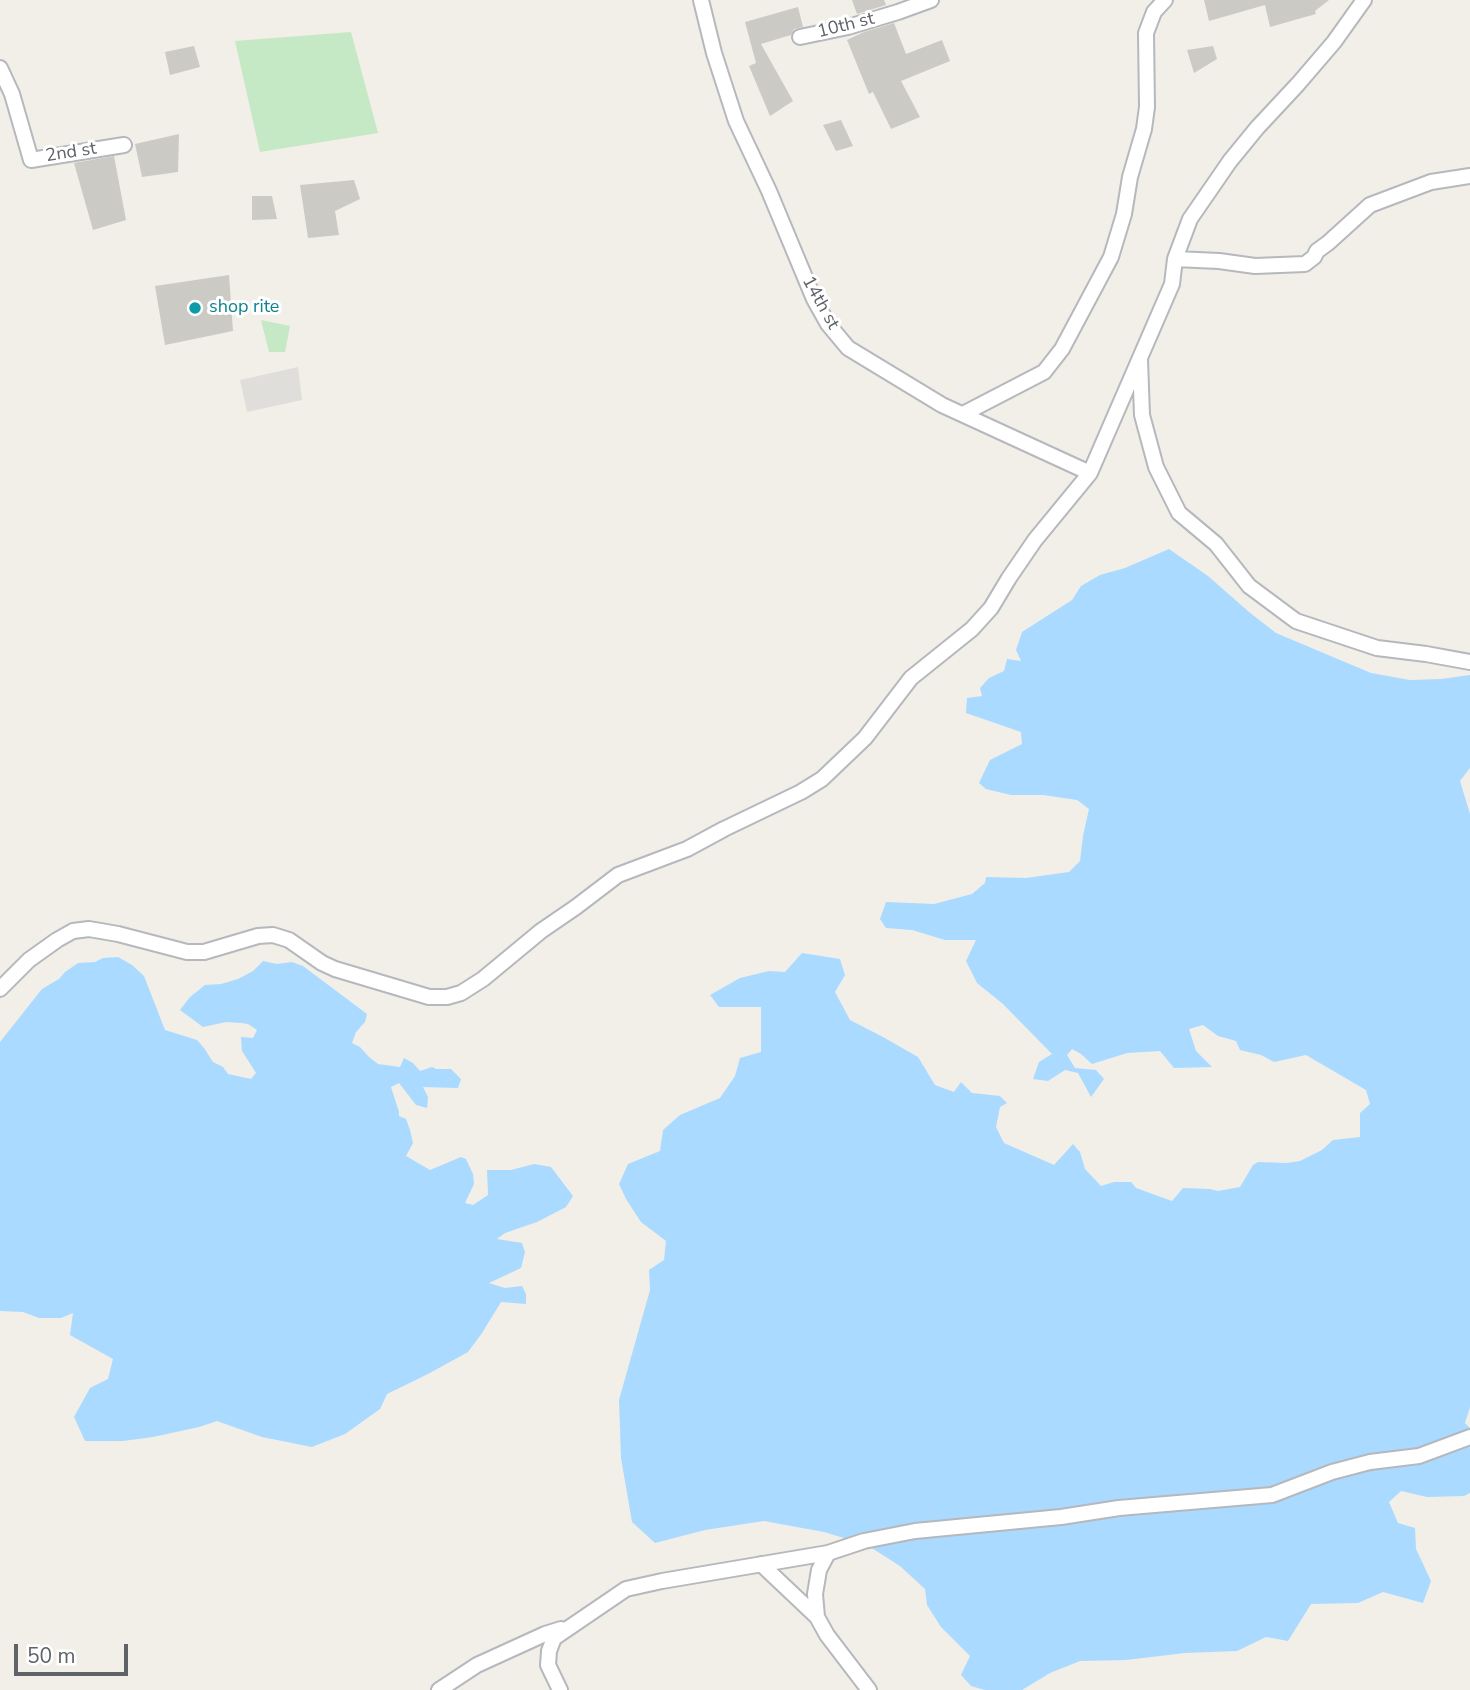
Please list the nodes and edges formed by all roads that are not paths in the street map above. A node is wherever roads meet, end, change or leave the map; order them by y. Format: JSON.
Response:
{"nodes":[{"id":1,"x":701,"y":0,"type":"edge"},
{"id":2,"x":931,"y":0,"type":"edge"},
{"id":3,"x":1165,"y":0,"type":"edge"},
{"id":4,"x":1364,"y":0,"type":"edge"},
{"id":5,"x":800,"y":37,"type":"dead end"},
{"id":6,"x":0,"y":68,"type":"edge"},
{"id":7,"x":124,"y":145,"type":"dead end"},
{"id":8,"x":1470,"y":176,"type":"edge"},
{"id":9,"x":1175,"y":259,"type":"junction"},
{"id":10,"x":1140,"y":356,"type":"junction"},
{"id":11,"x":963,"y":414,"type":"junction"},
{"id":12,"x":1090,"y":473,"type":"junction"},
{"id":13,"x":1470,"y":662,"type":"edge"},
{"id":14,"x":0,"y":989,"type":"edge"},
{"id":15,"x":1470,"y":1437,"type":"edge"},
{"id":16,"x":828,"y":1553,"type":"junction"},
{"id":17,"x":761,"y":1564,"type":"junction"},
{"id":18,"x":817,"y":1617,"type":"junction"},
{"id":19,"x":569,"y":1627,"type":"junction"},
{"id":20,"x":439,"y":1690,"type":"edge"},
{"id":21,"x":560,"y":1690,"type":"edge"},
{"id":22,"x":870,"y":1690,"type":"edge"}],
"edges":[{"from":1,"to":11,"type":"street","name":"14th st"},
{"from":2,"to":5,"type":"street","name":"10th st"},
{"from":3,"to":11,"type":"street"},
{"from":4,"to":9,"type":"street"},
{"from":6,"to":7,"type":"street","name":"2nd st"},
{"from":8,"to":9,"type":"street"},
{"from":9,"to":10,"type":"street"},
{"from":10,"to":12,"type":"street"},
{"from":10,"to":13,"type":"street"},
{"from":11,"to":12,"type":"street","name":"14th st"},
{"from":12,"to":14,"type":"street"},
{"from":15,"to":16,"type":"street"},
{"from":16,"to":17,"type":"street"},
{"from":16,"to":18,"type":"street"},
{"from":17,"to":18,"type":"street"},
{"from":17,"to":19,"type":"street"},
{"from":18,"to":22,"type":"street"},
{"from":19,"to":20,"type":"street"},
{"from":19,"to":21,"type":"street"}]}
